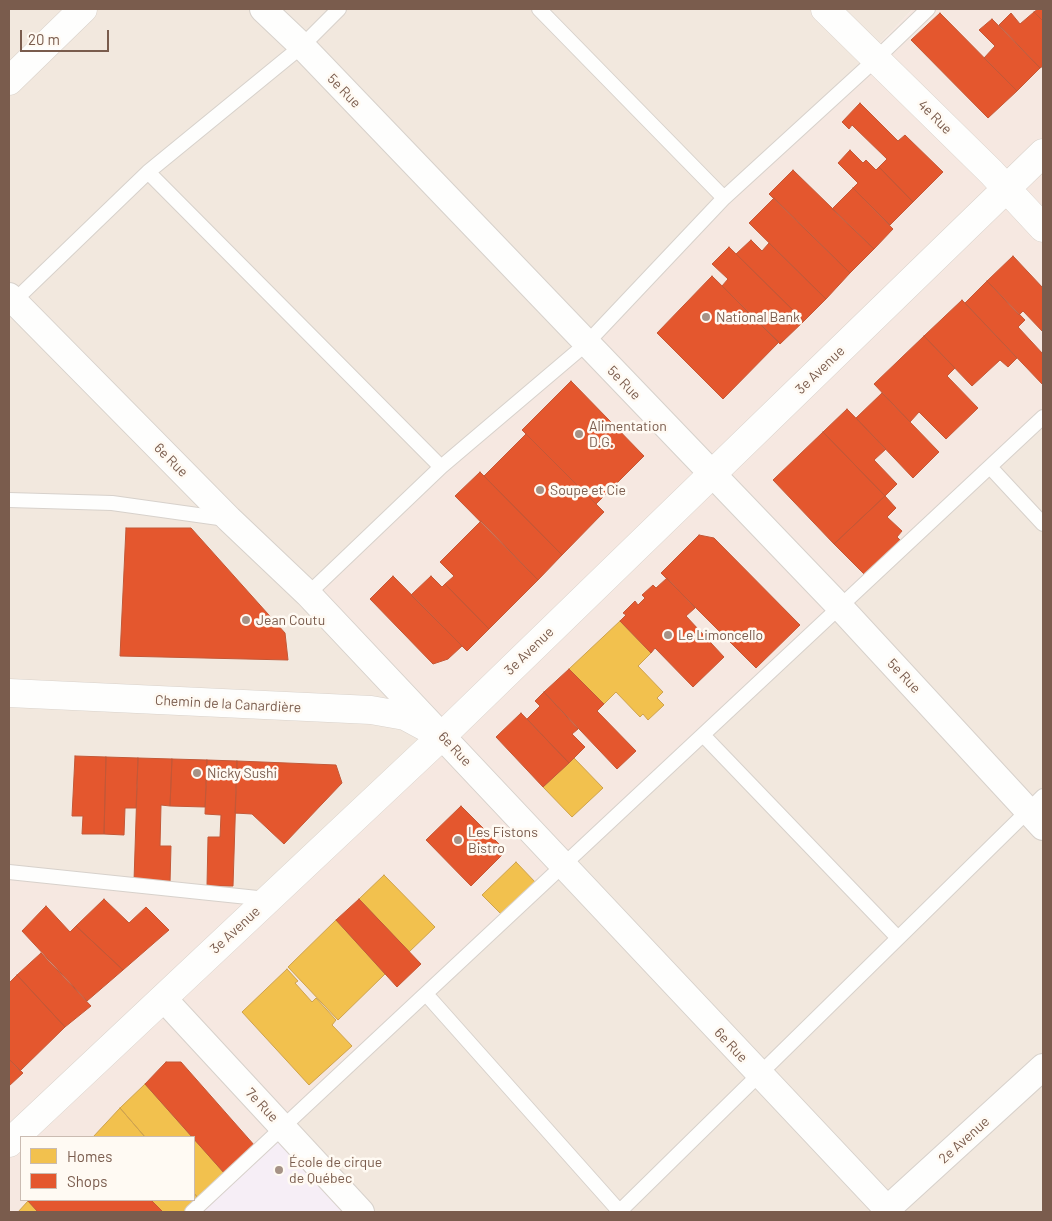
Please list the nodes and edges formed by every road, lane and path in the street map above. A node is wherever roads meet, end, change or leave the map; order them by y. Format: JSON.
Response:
{"nodes":[{"id":1,"x":83,"y":9,"type":"edge"},
{"id":2,"x":263,"y":9,"type":"edge"},
{"id":3,"x":339,"y":9,"type":"edge"},
{"id":4,"x":539,"y":9,"type":"edge"},
{"id":5,"x":825,"y":9,"type":"edge"},
{"id":6,"x":928,"y":9,"type":"edge"},
{"id":7,"x":302,"y":46,"type":"junction"},
{"id":8,"x":876,"y":60,"type":"junction"},
{"id":9,"x":9,"y":81,"type":"edge"},
{"id":10,"x":1043,"y":153,"type":"edge"},
{"id":11,"x":148,"y":172,"type":"junction"},
{"id":12,"x":1007,"y":188,"type":"junction"},
{"id":13,"x":724,"y":198,"type":"junction"},
{"id":14,"x":1043,"y":228,"type":"edge"},
{"id":15,"x":11,"y":301,"type":"edge"},
{"id":16,"x":586,"y":344,"type":"junction"},
{"id":17,"x":1043,"y":416,"type":"edge"},
{"id":18,"x":441,"y":467,"type":"junction"},
{"id":19,"x":990,"y":467,"type":"junction"},
{"id":20,"x":712,"y":474,"type":"junction"},
{"id":21,"x":9,"y":500,"type":"edge"},
{"id":22,"x":229,"y":520,"type":"junction"},
{"id":23,"x":1043,"y":524,"type":"edge"},
{"id":24,"x":308,"y":594,"type":"junction"},
{"id":25,"x":840,"y":607,"type":"junction"},
{"id":26,"x":9,"y":693,"type":"edge"},
{"id":27,"x":702,"y":735,"type":"junction"},
{"id":28,"x":442,"y":736,"type":"junction"},
{"id":29,"x":1038,"y":811,"type":"edge"},
{"id":30,"x":563,"y":866,"type":"junction"},
{"id":31,"x":10,"y":874,"type":"edge"},
{"id":32,"x":268,"y":899,"type":"junction"},
{"id":33,"x":898,"y":938,"type":"junction"},
{"id":34,"x":426,"y":994,"type":"junction"},
{"id":35,"x":163,"y":998,"type":"junction"},
{"id":36,"x":1043,"y":1067,"type":"edge"},
{"id":37,"x":760,"y":1076,"type":"junction"},
{"id":38,"x":282,"y":1128,"type":"junction"},
{"id":39,"x":9,"y":1143,"type":"edge"},
{"id":40,"x":887,"y":1211,"type":"edge"},
{"id":41,"x":192,"y":1212,"type":"edge"},
{"id":42,"x":361,"y":1212,"type":"edge"},
{"id":43,"x":620,"y":1212,"type":"edge"}],
"edges":[{"from":1,"to":9,"type":"street"},
{"from":2,"to":7,"type":"street","name":"5e Rue"},
{"from":3,"to":7,"type":"lane"},
{"from":4,"to":13,"type":"lane"},
{"from":5,"to":8,"type":"street","name":"4e Rue"},
{"from":6,"to":8,"type":"lane"},
{"from":7,"to":11,"type":"lane"},
{"from":7,"to":16,"type":"street","name":"5e Rue"},
{"from":8,"to":12,"type":"street","name":"4e Rue"},
{"from":8,"to":13,"type":"lane"},
{"from":10,"to":12,"type":"street","name":"3e Avenue"},
{"from":11,"to":15,"type":"lane"},
{"from":11,"to":18,"type":"lane"},
{"from":12,"to":14,"type":"street","name":"4e Rue"},
{"from":12,"to":20,"type":"street","name":"3e Avenue"},
{"from":13,"to":16,"type":"lane"},
{"from":15,"to":22,"type":"street","name":"6e Rue"},
{"from":16,"to":18,"type":"lane"},
{"from":16,"to":20,"type":"street","name":"5e Rue"},
{"from":17,"to":19,"type":"lane"},
{"from":18,"to":24,"type":"lane"},
{"from":19,"to":23,"type":"lane"},
{"from":19,"to":25,"type":"lane"},
{"from":20,"to":25,"type":"street","name":"5e Rue"},
{"from":20,"to":28,"type":"street","name":"3e Avenue"},
{"from":21,"to":22,"type":"lane"},
{"from":22,"to":24,"type":"street","name":"6e Rue"},
{"from":24,"to":28,"type":"street","name":"6e Rue"},
{"from":25,"to":27,"type":"lane"},
{"from":25,"to":29,"type":"street","name":"5e Rue"},
{"from":26,"to":28,"type":"street","name":"Chemin de la Canardière"},
{"from":27,"to":30,"type":"lane"},
{"from":27,"to":33,"type":"lane"},
{"from":28,"to":30,"type":"street","name":"6e Rue"},
{"from":28,"to":32,"type":"street","name":"3e Avenue"},
{"from":29,"to":33,"type":"lane"},
{"from":30,"to":34,"type":"lane"},
{"from":30,"to":37,"type":"street","name":"6e Rue"},
{"from":31,"to":32,"type":"lane"},
{"from":32,"to":35,"type":"street","name":"3e Avenue"},
{"from":33,"to":37,"type":"lane"},
{"from":34,"to":38,"type":"lane"},
{"from":34,"to":43,"type":"lane"},
{"from":35,"to":38,"type":"street","name":"7e Rue"},
{"from":35,"to":39,"type":"street","name":"3e Avenue"},
{"from":36,"to":40,"type":"street","name":"2e Avenue"},
{"from":37,"to":40,"type":"street","name":"6e Rue"},
{"from":37,"to":43,"type":"lane"},
{"from":38,"to":41,"type":"lane"},
{"from":38,"to":42,"type":"street","name":"7e Rue"}]}
